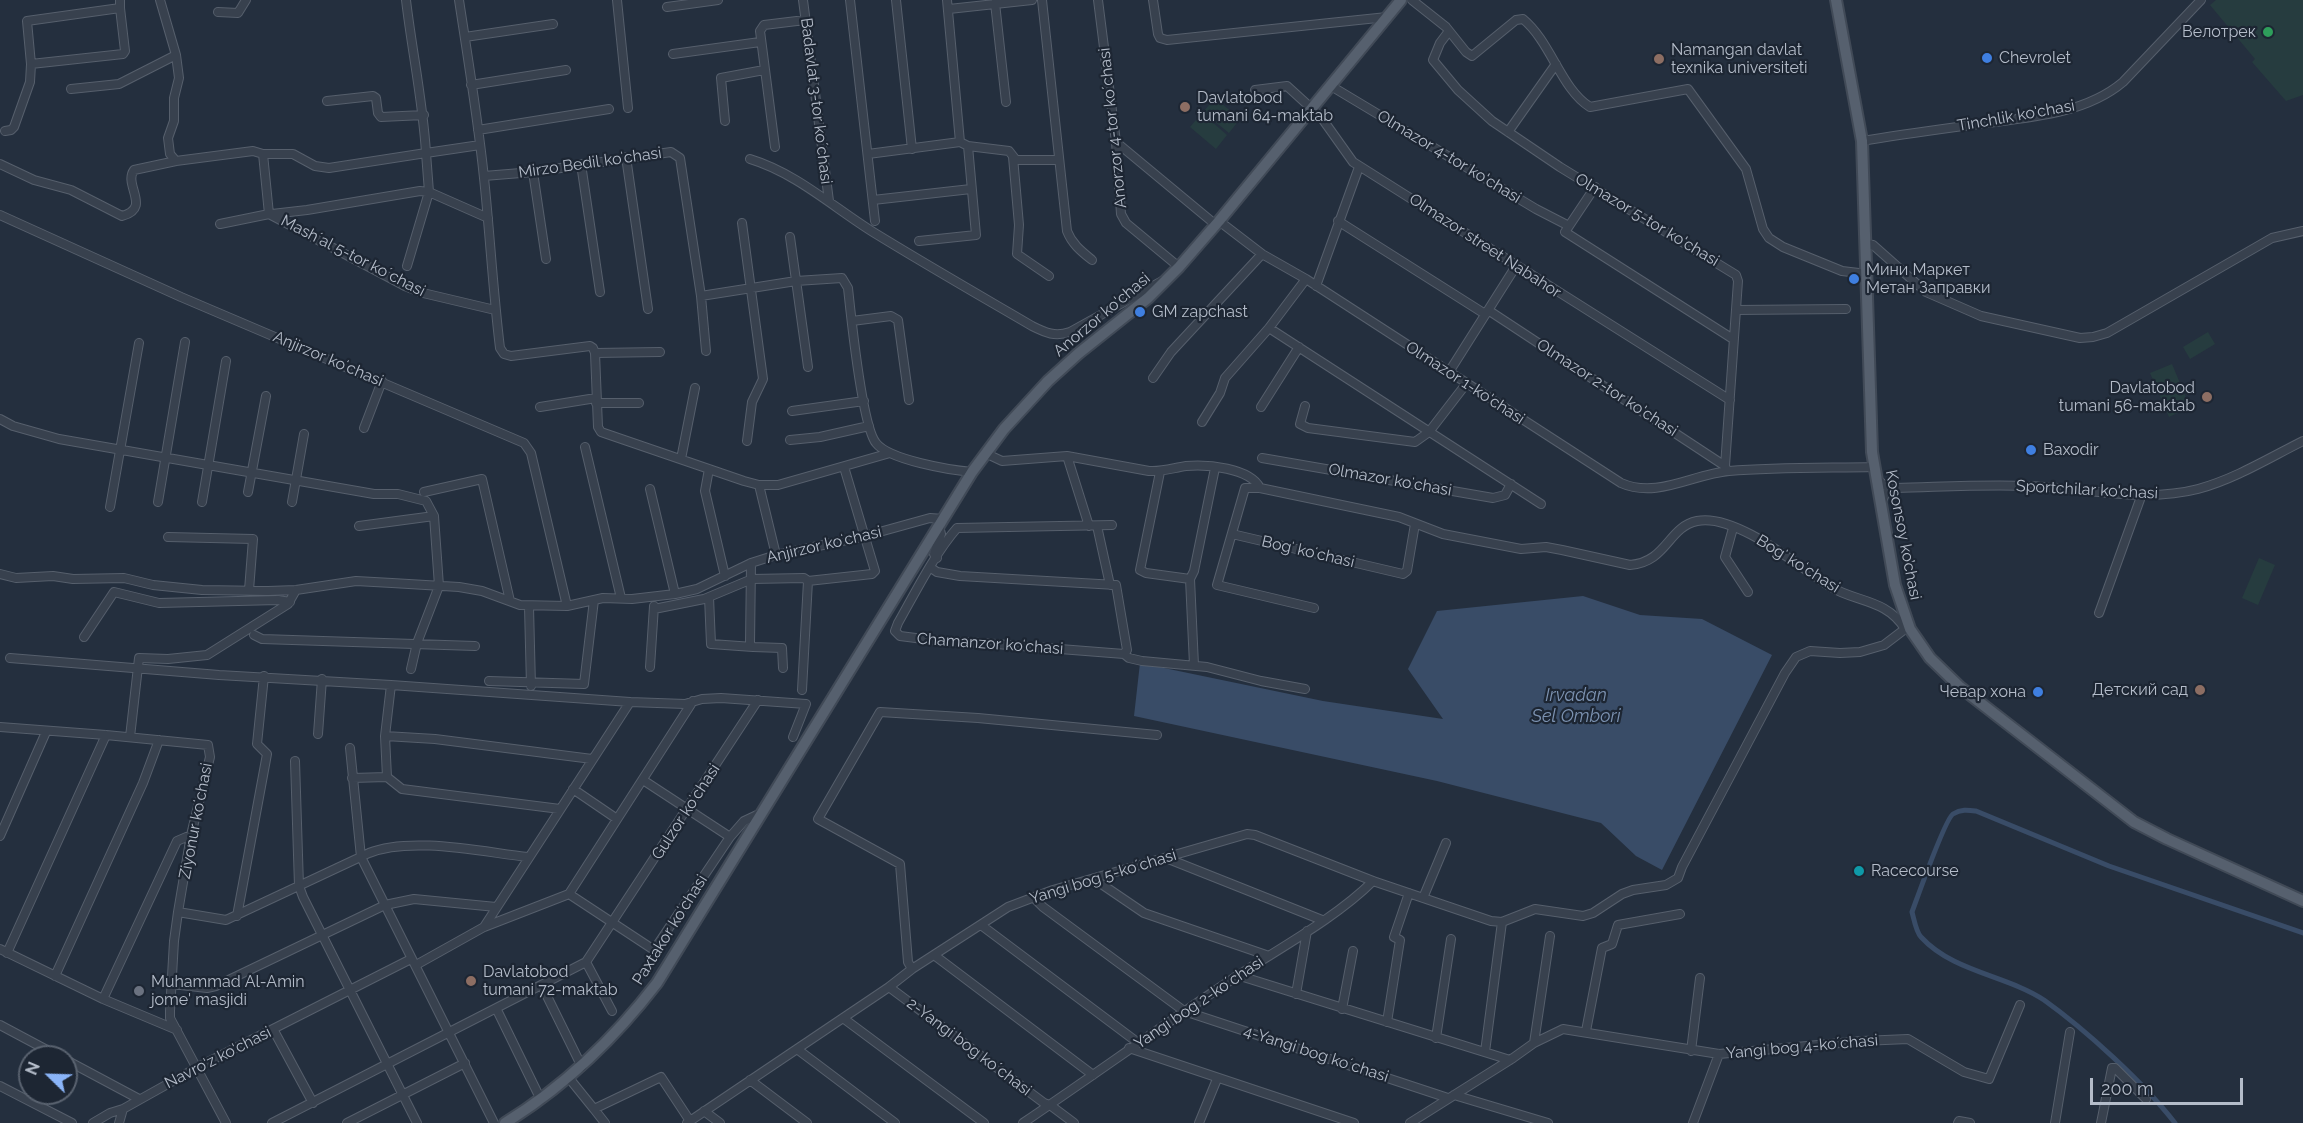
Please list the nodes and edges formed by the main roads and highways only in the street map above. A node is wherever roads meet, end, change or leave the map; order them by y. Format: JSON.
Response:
{"nodes":[{"id":1,"x":1401,"y":0,"type":"edge"},
{"id":2,"x":1836,"y":0,"type":"edge"},
{"id":3,"x":819,"y":718,"type":"joint"},
{"id":4,"x":2303,"y":901,"type":"edge"},
{"id":5,"x":505,"y":1123,"type":"edge"}],
"edges":[{"from":1,"to":3,"type":"main road","name":"Anorzor ko'chasi"},
{"from":2,"to":4,"type":"main road","name":"Kosonsoy ko’chasi"},
{"from":3,"to":5,"type":"main road","name":"Paxtakor koʻchasi"}]}
